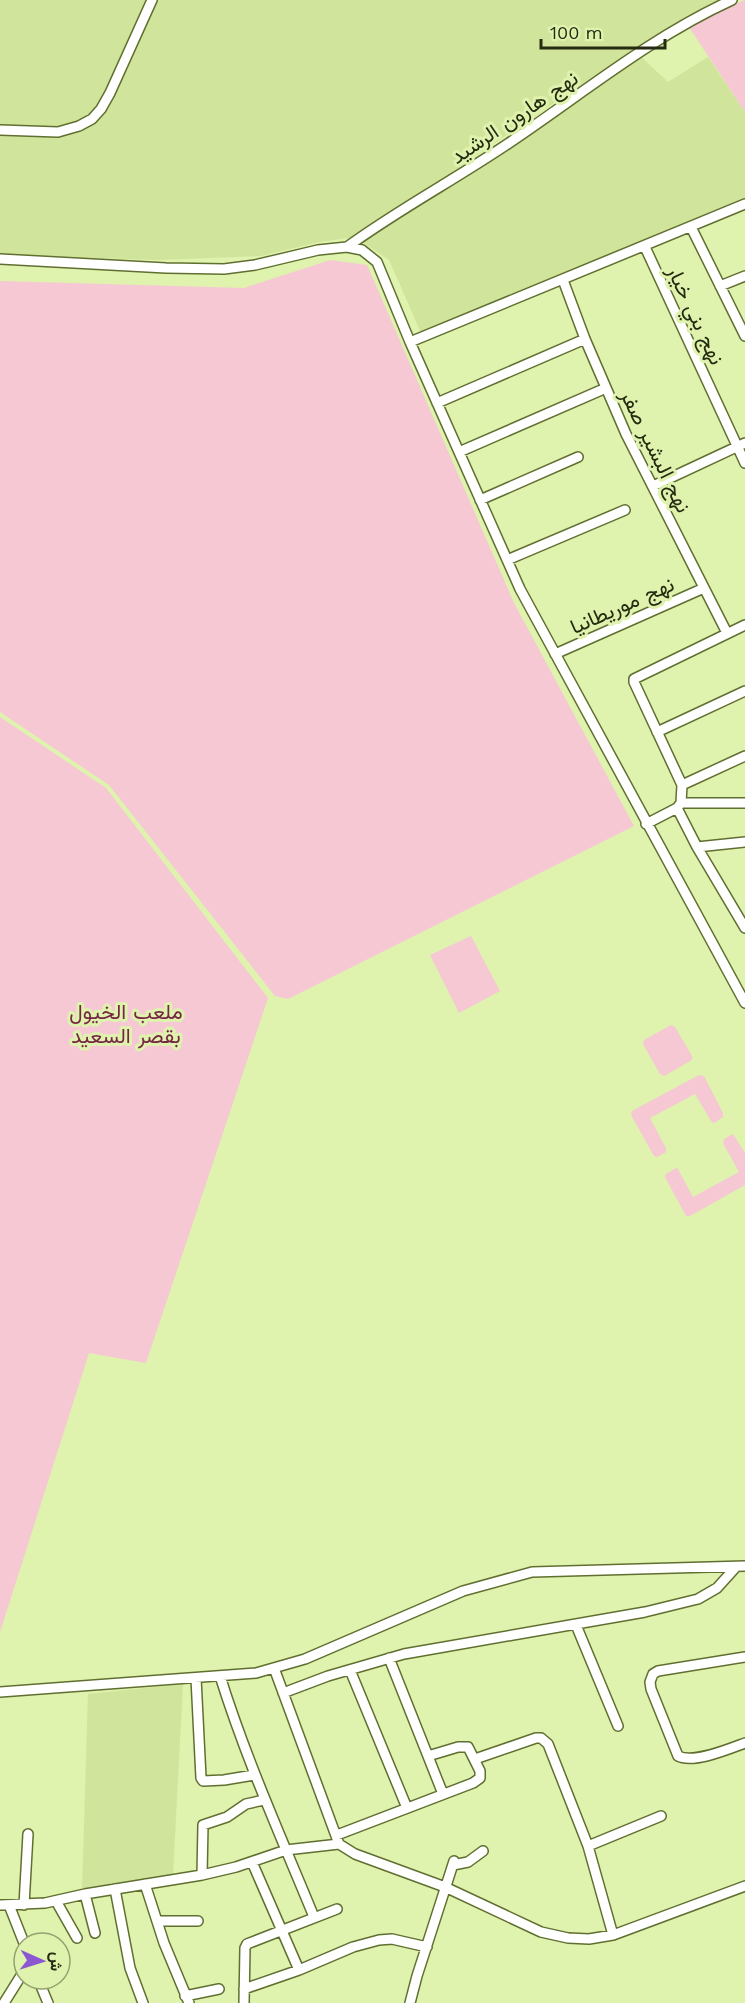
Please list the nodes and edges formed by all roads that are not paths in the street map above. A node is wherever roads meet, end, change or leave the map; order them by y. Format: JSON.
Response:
{"nodes":[{"id":1,"x":152,"y":0,"type":"edge"},
{"id":2,"x":732,"y":0,"type":"edge"},
{"id":3,"x":0,"y":130,"type":"edge"},
{"id":4,"x":745,"y":204,"type":"edge"},
{"id":5,"x":691,"y":227,"type":"junction"},
{"id":6,"x":645,"y":246,"type":"junction"},
{"id":7,"x":347,"y":247,"type":"junction"},
{"id":8,"x":0,"y":259,"type":"edge"},
{"id":9,"x":745,"y":276,"type":"edge"},
{"id":10,"x":562,"y":280,"type":"junction"},
{"id":11,"x":720,"y":286,"type":"junction"},
{"id":12,"x":745,"y":336,"type":"edge"},
{"id":13,"x":585,"y":339,"type":"junction"},
{"id":14,"x":410,"y":342,"type":"junction"},
{"id":15,"x":606,"y":388,"type":"junction"},
{"id":16,"x":437,"y":403,"type":"junction"},
{"id":17,"x":741,"y":445,"type":"edge"},
{"id":18,"x":459,"y":452,"type":"junction"},
{"id":19,"x":578,"y":457,"type":"dead end"},
{"id":20,"x":745,"y":463,"type":"edge"},
{"id":21,"x":653,"y":486,"type":"junction"},
{"id":22,"x":480,"y":500,"type":"junction"},
{"id":23,"x":625,"y":510,"type":"dead end"},
{"id":24,"x":507,"y":560,"type":"junction"},
{"id":25,"x":704,"y":588,"type":"junction"},
{"id":26,"x":745,"y":626,"type":"edge"},
{"id":27,"x":728,"y":633,"type":"junction"},
{"id":28,"x":555,"y":654,"type":"junction"},
{"id":29,"x":745,"y":691,"type":"edge"},
{"id":30,"x":657,"y":732,"type":"junction"},
{"id":31,"x":745,"y":756,"type":"edge"},
{"id":32,"x":682,"y":785,"type":"junction"},
{"id":33,"x":745,"y":803,"type":"edge"},
{"id":34,"x":679,"y":805,"type":"junction"},
{"id":35,"x":646,"y":824,"type":"junction"},
{"id":36,"x":745,"y":842,"type":"edge"},
{"id":37,"x":698,"y":847,"type":"junction"},
{"id":38,"x":745,"y":928,"type":"edge"},
{"id":39,"x":745,"y":1003,"type":"edge"},
{"id":40,"x":741,"y":1567,"type":"edge"},
{"id":41,"x":576,"y":1625,"type":"junction"},
{"id":42,"x":745,"y":1657,"type":"edge"},
{"id":43,"x":389,"y":1658,"type":"junction"},
{"id":44,"x":274,"y":1668,"type":"junction"},
{"id":45,"x":350,"y":1670,"type":"junction"},
{"id":46,"x":220,"y":1676,"type":"junction"},
{"id":47,"x":196,"y":1678,"type":"junction"},
{"id":48,"x":0,"y":1692,"type":"edge"},
{"id":49,"x":283,"y":1693,"type":"junction"},
{"id":50,"x":618,"y":1726,"type":"dead end"},
{"id":51,"x":745,"y":1743,"type":"edge"},
{"id":52,"x":428,"y":1756,"type":"junction"},
{"id":53,"x":475,"y":1760,"type":"junction"},
{"id":54,"x":254,"y":1775,"type":"junction"},
{"id":55,"x":443,"y":1794,"type":"junction"},
{"id":56,"x":264,"y":1800,"type":"junction"},
{"id":57,"x":407,"y":1808,"type":"junction"},
{"id":58,"x":661,"y":1816,"type":"dead end"},
{"id":59,"x":28,"y":1834,"type":"dead end"},
{"id":60,"x":338,"y":1840,"type":"junction"},
{"id":61,"x":588,"y":1846,"type":"junction"},
{"id":62,"x":286,"y":1850,"type":"junction"},
{"id":63,"x":483,"y":1851,"type":"dead end"},
{"id":64,"x":252,"y":1862,"type":"junction"},
{"id":65,"x":202,"y":1875,"type":"junction"},
{"id":66,"x":145,"y":1884,"type":"junction"},
{"id":67,"x":745,"y":1886,"type":"edge"},
{"id":68,"x":446,"y":1887,"type":"junction"},
{"id":69,"x":115,"y":1889,"type":"junction"},
{"id":70,"x":85,"y":1894,"type":"junction"},
{"id":71,"x":56,"y":1901,"type":"junction"},
{"id":72,"x":4,"y":1905,"type":"edge"},
{"id":73,"x":24,"y":1905,"type":"junction"},
{"id":74,"x":337,"y":1909,"type":"dead end"},
{"id":75,"x":314,"y":1917,"type":"junction"},
{"id":76,"x":157,"y":1921,"type":"junction"},
{"id":77,"x":198,"y":1921,"type":"dead end"},
{"id":78,"x":281,"y":1930,"type":"junction"},
{"id":79,"x":18,"y":1931,"type":"edge"},
{"id":80,"x":94,"y":1933,"type":"dead end"},
{"id":81,"x":613,"y":1935,"type":"junction"},
{"id":82,"x":77,"y":1938,"type":"dead end"},
{"id":83,"x":428,"y":1947,"type":"junction"},
{"id":84,"x":299,"y":1970,"type":"junction"},
{"id":85,"x":219,"y":1989,"type":"dead end"},
{"id":86,"x":244,"y":1989,"type":"junction"},
{"id":87,"x":12,"y":1990,"type":"edge"},
{"id":88,"x":187,"y":1999,"type":"edge"},
{"id":89,"x":4,"y":2003,"type":"edge"},
{"id":90,"x":143,"y":2003,"type":"edge"},
{"id":91,"x":244,"y":2003,"type":"edge"},
{"id":92,"x":410,"y":2003,"type":"edge"}],
"edges":[{"from":1,"to":3,"type":"street"},
{"from":2,"to":7,"type":"street","name":"نهج هارون الرشيد"},
{"from":4,"to":5,"type":"street"},
{"from":5,"to":6,"type":"street"},
{"from":5,"to":11,"type":"street"},
{"from":6,"to":10,"type":"street"},
{"from":6,"to":17,"type":"street","name":"نهج بني خيار"},
{"from":7,"to":8,"type":"street"},
{"from":7,"to":14,"type":"street"},
{"from":9,"to":11,"type":"street"},
{"from":10,"to":13,"type":"street","name":"نهج البشير صفر"},
{"from":10,"to":14,"type":"street"},
{"from":11,"to":12,"type":"street"},
{"from":13,"to":15,"type":"street","name":"نهج البشير صفر"},
{"from":13,"to":16,"type":"street"},
{"from":14,"to":16,"type":"street"},
{"from":15,"to":18,"type":"street"},
{"from":15,"to":21,"type":"street","name":"نهج البشير صفر"},
{"from":16,"to":18,"type":"street"},
{"from":17,"to":20,"type":"street","name":"نهج بني خيار"},
{"from":17,"to":21,"type":"street"},
{"from":18,"to":22,"type":"street"},
{"from":19,"to":22,"type":"street"},
{"from":21,"to":25,"type":"street","name":"نهج البشير صفر"},
{"from":22,"to":24,"type":"street"},
{"from":23,"to":24,"type":"street"},
{"from":24,"to":28,"type":"street"},
{"from":25,"to":27,"type":"street","name":"نهج البشير صفر"},
{"from":25,"to":28,"type":"street","name":"نهج موريطانيا"},
{"from":26,"to":27,"type":"street"},
{"from":27,"to":30,"type":"street"},
{"from":28,"to":35,"type":"street"},
{"from":29,"to":30,"type":"street"},
{"from":30,"to":32,"type":"street"},
{"from":31,"to":32,"type":"street"},
{"from":32,"to":34,"type":"street"},
{"from":33,"to":34,"type":"street"},
{"from":34,"to":35,"type":"street"},
{"from":34,"to":37,"type":"street"},
{"from":35,"to":39,"type":"street"},
{"from":36,"to":37,"type":"street"},
{"from":37,"to":38,"type":"street"},
{"from":40,"to":41,"type":"street"},
{"from":40,"to":44,"type":"street"},
{"from":41,"to":43,"type":"street"},
{"from":41,"to":50,"type":"street"},
{"from":42,"to":51,"type":"street"},
{"from":43,"to":45,"type":"street"},
{"from":43,"to":52,"type":"street"},
{"from":44,"to":46,"type":"street"},
{"from":44,"to":49,"type":"street"},
{"from":45,"to":49,"type":"street"},
{"from":45,"to":57,"type":"street"},
{"from":46,"to":47,"type":"street"},
{"from":46,"to":54,"type":"street"},
{"from":47,"to":48,"type":"street"},
{"from":47,"to":54,"type":"street"},
{"from":49,"to":60,"type":"street"},
{"from":52,"to":53,"type":"street"},
{"from":52,"to":55,"type":"street"},
{"from":53,"to":55,"type":"street"},
{"from":53,"to":61,"type":"street"},
{"from":54,"to":56,"type":"street"},
{"from":55,"to":57,"type":"street"},
{"from":56,"to":62,"type":"street"},
{"from":56,"to":65,"type":"street"},
{"from":57,"to":60,"type":"street"},
{"from":58,"to":61,"type":"street"},
{"from":59,"to":73,"type":"street"},
{"from":60,"to":62,"type":"street"},
{"from":60,"to":68,"type":"street"},
{"from":61,"to":81,"type":"street"},
{"from":62,"to":64,"type":"street"},
{"from":62,"to":75,"type":"street"},
{"from":63,"to":68,"type":"street"},
{"from":64,"to":65,"type":"street"},
{"from":64,"to":78,"type":"street"},
{"from":65,"to":66,"type":"street"},
{"from":66,"to":69,"type":"street"},
{"from":66,"to":76,"type":"street"},
{"from":67,"to":81,"type":"street"},
{"from":68,"to":81,"type":"street"},
{"from":68,"to":83,"type":"street"},
{"from":69,"to":70,"type":"street"},
{"from":69,"to":90,"type":"street"},
{"from":70,"to":71,"type":"street"},
{"from":70,"to":80,"type":"street"},
{"from":71,"to":73,"type":"street"},
{"from":71,"to":82,"type":"street"},
{"from":72,"to":73,"type":"street"},
{"from":72,"to":79,"type":"street"},
{"from":74,"to":75,"type":"street"},
{"from":75,"to":78,"type":"street"},
{"from":76,"to":77,"type":"street"},
{"from":76,"to":88,"type":"street"},
{"from":78,"to":84,"type":"street"},
{"from":78,"to":86,"type":"street"},
{"from":83,"to":84,"type":"street"},
{"from":83,"to":92,"type":"street"},
{"from":84,"to":86,"type":"street"},
{"from":85,"to":88,"type":"street"},
{"from":86,"to":91,"type":"street"},
{"from":87,"to":89,"type":"street"}]}
